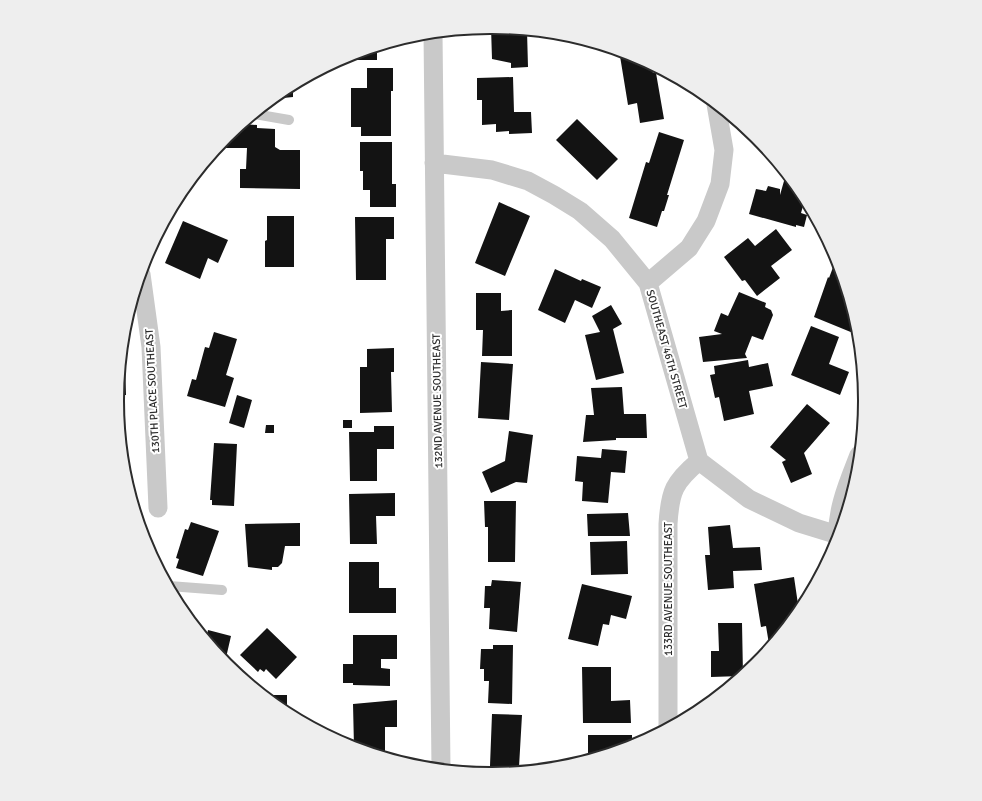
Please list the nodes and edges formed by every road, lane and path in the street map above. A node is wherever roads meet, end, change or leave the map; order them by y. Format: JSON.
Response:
{"nodes":[{"id":1,"x":433,"y":39,"type":"edge"},
{"id":2,"x":718,"y":113,"type":"edge"},
{"id":3,"x":261,"y":115,"type":"edge"},
{"id":4,"x":289,"y":120,"type":"dead end"},
{"id":5,"x":434,"y":163,"type":"junction"},
{"id":6,"x":648,"y":283,"type":"junction"},
{"id":7,"x":140,"y":297,"type":"edge"},
{"id":8,"x":139,"y":310,"type":"edge"},
{"id":9,"x":699,"y":461,"type":"junction"},
{"id":10,"x":847,"y":487,"type":"edge"},
{"id":11,"x":843,"y":502,"type":"edge"},
{"id":12,"x":158,"y":508,"type":"dead end"},
{"id":13,"x":832,"y":534,"type":"edge"},
{"id":14,"x":175,"y":586,"type":"edge"},
{"id":15,"x":222,"y":590,"type":"dead end"},
{"id":16,"x":668,"y":721,"type":"edge"},
{"id":17,"x":441,"y":764,"type":"edge"}],
"edges":[{"from":1,"to":5,"type":"street","name":"132ND AVENUE SOUTHEAST"},
{"from":2,"to":6,"type":"street"},
{"from":3,"to":4,"type":"lane"},
{"from":5,"to":6,"type":"street","name":"SOUTHEAST 46TH STREET"},
{"from":5,"to":17,"type":"street","name":"132ND AVENUE SOUTHEAST"},
{"from":6,"to":9,"type":"street","name":"SOUTHEAST 46TH STREET"},
{"from":7,"to":8,"type":"street","name":"130TH PLACE SOUTHEAST"},
{"from":8,"to":12,"type":"street","name":"130TH PLACE SOUTHEAST"},
{"from":9,"to":13,"type":"street"},
{"from":9,"to":16,"type":"street","name":"133RD AVENUE SOUTHEAST"},
{"from":10,"to":11,"type":"street"},
{"from":14,"to":15,"type":"lane"}]}
